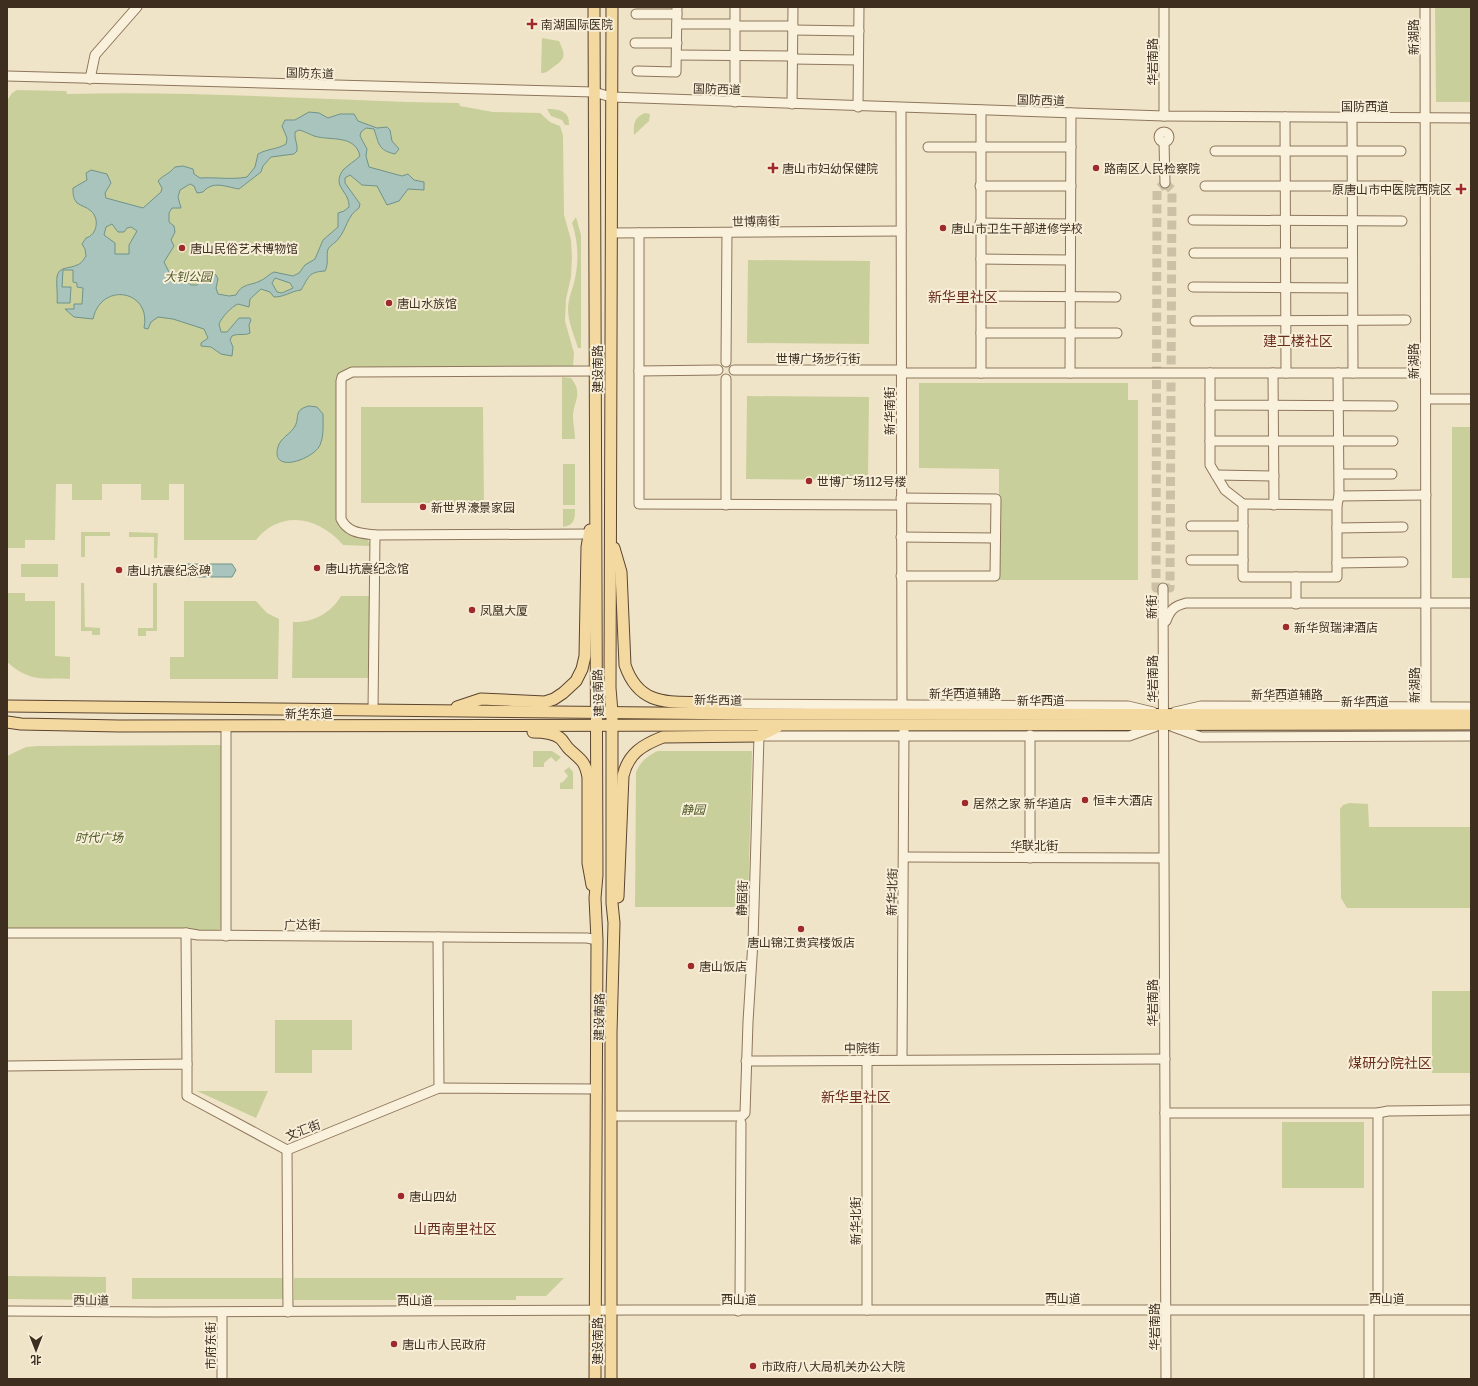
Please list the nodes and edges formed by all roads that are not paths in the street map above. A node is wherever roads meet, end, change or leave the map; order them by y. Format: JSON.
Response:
{"nodes":[{"id":1,"x":137,"y":7,"type":"edge"},
{"id":2,"x":594,"y":7,"type":"edge"},
{"id":3,"x":612,"y":7,"type":"edge"},
{"id":4,"x":735,"y":7,"type":"edge"},
{"id":5,"x":794,"y":7,"type":"edge"},
{"id":6,"x":859,"y":7,"type":"edge"},
{"id":7,"x":1164,"y":7,"type":"edge"},
{"id":8,"x":1426,"y":7,"type":"edge"},
{"id":9,"x":677,"y":11,"type":"edge"},
{"id":10,"x":636,"y":14,"type":"dead end"},
{"id":11,"x":677,"y":24,"type":"junction"},
{"id":12,"x":735,"y":25,"type":"junction"},
{"id":13,"x":793,"y":28,"type":"junction"},
{"id":14,"x":858,"y":31,"type":"junction"},
{"id":15,"x":635,"y":42,"type":"dead end"},
{"id":16,"x":677,"y":43,"type":"junction"},
{"id":17,"x":677,"y":55,"type":"junction"},
{"id":18,"x":735,"y":56,"type":"junction"},
{"id":19,"x":793,"y":58,"type":"junction"},
{"id":20,"x":858,"y":60,"type":"junction"},
{"id":21,"x":637,"y":71,"type":"dead end"},
{"id":22,"x":7,"y":76,"type":"edge"},
{"id":23,"x":90,"y":79,"type":"junction"},
{"id":24,"x":594,"y":92,"type":"junction"},
{"id":25,"x":611,"y":98,"type":"junction"},
{"id":26,"x":735,"y":102,"type":"junction"},
{"id":27,"x":792,"y":104,"type":"junction"},
{"id":28,"x":858,"y":106,"type":"junction"},
{"id":29,"x":901,"y":108,"type":"junction"},
{"id":30,"x":981,"y":110,"type":"junction"},
{"id":31,"x":1071,"y":113,"type":"junction"},
{"id":32,"x":1285,"y":117,"type":"junction"},
{"id":33,"x":1352,"y":118,"type":"junction"},
{"id":34,"x":1425,"y":118,"type":"junction"},
{"id":35,"x":1471,"y":118,"type":"edge"},
{"id":36,"x":1164,"y":124,"type":"junction"},
{"id":37,"x":928,"y":147,"type":"dead end"},
{"id":38,"x":981,"y":147,"type":"junction"},
{"id":39,"x":1071,"y":147,"type":"junction"},
{"id":40,"x":1215,"y":151,"type":"dead end"},
{"id":41,"x":1285,"y":151,"type":"junction"},
{"id":42,"x":1352,"y":151,"type":"junction"},
{"id":43,"x":1401,"y":151,"type":"dead end"},
{"id":44,"x":1165,"y":183,"type":"tunnel mouth"},
{"id":45,"x":980,"y":186,"type":"junction"},
{"id":46,"x":1071,"y":186,"type":"junction"},
{"id":47,"x":1205,"y":186,"type":"dead end"},
{"id":48,"x":1285,"y":186,"type":"junction"},
{"id":49,"x":1352,"y":186,"type":"junction"},
{"id":50,"x":1400,"y":186,"type":"dead end"},
{"id":51,"x":1193,"y":220,"type":"dead end"},
{"id":52,"x":1285,"y":221,"type":"junction"},
{"id":53,"x":1352,"y":221,"type":"junction"},
{"id":54,"x":1402,"y":221,"type":"dead end"},
{"id":55,"x":980,"y":223,"type":"junction"},
{"id":56,"x":1071,"y":224,"type":"junction"},
{"id":57,"x":901,"y":231,"type":"junction"},
{"id":58,"x":611,"y":232,"type":"junction"},
{"id":59,"x":639,"y":233,"type":"junction"},
{"id":60,"x":727,"y":233,"type":"junction"},
{"id":61,"x":1194,"y":253,"type":"dead end"},
{"id":62,"x":1285,"y":253,"type":"junction"},
{"id":63,"x":1352,"y":253,"type":"junction"},
{"id":64,"x":981,"y":259,"type":"junction"},
{"id":65,"x":1070,"y":260,"type":"junction"},
{"id":66,"x":1193,"y":287,"type":"dead end"},
{"id":67,"x":1285,"y":287,"type":"junction"},
{"id":68,"x":1352,"y":288,"type":"junction"},
{"id":69,"x":981,"y":296,"type":"junction"},
{"id":70,"x":1071,"y":297,"type":"junction"},
{"id":71,"x":1116,"y":297,"type":"dead end"},
{"id":72,"x":1406,"y":320,"type":"dead end"},
{"id":73,"x":1194,"y":321,"type":"dead end"},
{"id":74,"x":1286,"y":321,"type":"junction"},
{"id":75,"x":1352,"y":321,"type":"junction"},
{"id":76,"x":981,"y":333,"type":"junction"},
{"id":77,"x":1070,"y":333,"type":"junction"},
{"id":78,"x":1117,"y":333,"type":"dead end"},
{"id":79,"x":726,"y":362,"type":"junction"},
{"id":80,"x":718,"y":370,"type":"junction"},
{"id":81,"x":734,"y":370,"type":"junction"},
{"id":82,"x":595,"y":371,"type":"junction"},
{"id":83,"x":639,"y":371,"type":"junction"},
{"id":84,"x":901,"y":371,"type":"junction"},
{"id":85,"x":981,"y":373,"type":"junction"},
{"id":86,"x":1070,"y":373,"type":"junction"},
{"id":87,"x":1210,"y":373,"type":"junction"},
{"id":88,"x":1273,"y":373,"type":"junction"},
{"id":89,"x":1286,"y":373,"type":"junction"},
{"id":90,"x":1338,"y":373,"type":"junction"},
{"id":91,"x":1353,"y":373,"type":"junction"},
{"id":92,"x":1425,"y":373,"type":"junction"},
{"id":93,"x":726,"y":378,"type":"junction"},
{"id":94,"x":1426,"y":399,"type":"junction"},
{"id":95,"x":1471,"y":399,"type":"edge"},
{"id":96,"x":1210,"y":405,"type":"junction"},
{"id":97,"x":1273,"y":405,"type":"junction"},
{"id":98,"x":1338,"y":406,"type":"junction"},
{"id":99,"x":1393,"y":406,"type":"dead end"},
{"id":100,"x":1210,"y":441,"type":"junction"},
{"id":101,"x":1274,"y":441,"type":"junction"},
{"id":102,"x":1339,"y":441,"type":"junction"},
{"id":103,"x":1393,"y":441,"type":"dead end"},
{"id":104,"x":1340,"y":474,"type":"junction"},
{"id":105,"x":1392,"y":474,"type":"dead end"},
{"id":106,"x":1216,"y":475,"type":"junction"},
{"id":107,"x":1274,"y":476,"type":"junction"},
{"id":108,"x":1426,"y":495,"type":"junction"},
{"id":109,"x":1339,"y":496,"type":"junction"},
{"id":110,"x":901,"y":502,"type":"junction"},
{"id":111,"x":1243,"y":504,"type":"junction"},
{"id":112,"x":1274,"y":504,"type":"junction"},
{"id":113,"x":726,"y":505,"type":"junction"},
{"id":114,"x":1336,"y":505,"type":"junction"},
{"id":115,"x":595,"y":512,"type":"junction"},
{"id":116,"x":1191,"y":526,"type":"dead end"},
{"id":117,"x":1243,"y":526,"type":"junction"},
{"id":118,"x":1403,"y":527,"type":"dead end"},
{"id":119,"x":1337,"y":528,"type":"junction"},
{"id":120,"x":588,"y":534,"type":"junction"},
{"id":121,"x":375,"y":535,"type":"junction"},
{"id":122,"x":610,"y":536,"type":"junction"},
{"id":123,"x":901,"y":537,"type":"junction"},
{"id":124,"x":995,"y":538,"type":"junction"},
{"id":125,"x":1192,"y":560,"type":"dead end"},
{"id":126,"x":1243,"y":560,"type":"junction"},
{"id":127,"x":1403,"y":562,"type":"dead end"},
{"id":128,"x":1337,"y":563,"type":"junction"},
{"id":129,"x":901,"y":576,"type":"junction"},
{"id":130,"x":1296,"y":577,"type":"junction"},
{"id":131,"x":1163,"y":588,"type":"dead end"},
{"id":132,"x":1471,"y":603,"type":"edge"},
{"id":133,"x":1296,"y":604,"type":"junction"},
{"id":134,"x":1425,"y":604,"type":"junction"},
{"id":135,"x":1163,"y":627,"type":"junction"},
{"id":136,"x":721,"y":704,"type":"junction"},
{"id":137,"x":7,"y":706,"type":"edge"},
{"id":138,"x":1471,"y":707,"type":"edge"},
{"id":139,"x":902,"y":709,"type":"junction"},
{"id":140,"x":374,"y":710,"type":"junction"},
{"id":141,"x":446,"y":710,"type":"junction"},
{"id":142,"x":595,"y":711,"type":"junction"},
{"id":143,"x":1426,"y":711,"type":"junction"},
{"id":144,"x":612,"y":712,"type":"junction"},
{"id":145,"x":749,"y":714,"type":"junction"},
{"id":146,"x":1471,"y":715,"type":"edge"},
{"id":147,"x":1164,"y":719,"type":"junction"},
{"id":148,"x":7,"y":722,"type":"edge"},
{"id":149,"x":1471,"y":724,"type":"edge"},
{"id":150,"x":471,"y":725,"type":"junction"},
{"id":151,"x":595,"y":725,"type":"junction"},
{"id":152,"x":226,"y":726,"type":"junction"},
{"id":153,"x":612,"y":726,"type":"junction"},
{"id":154,"x":779,"y":726,"type":"junction"},
{"id":155,"x":904,"y":731,"type":"junction"},
{"id":156,"x":1030,"y":735,"type":"junction"},
{"id":157,"x":759,"y":736,"type":"junction"},
{"id":158,"x":1471,"y":736,"type":"edge"},
{"id":159,"x":904,"y":857,"type":"junction"},
{"id":160,"x":1030,"y":858,"type":"junction"},
{"id":161,"x":1163,"y":858,"type":"junction"},
{"id":162,"x":595,"y":898,"type":"junction"},
{"id":163,"x":614,"y":923,"type":"junction"},
{"id":164,"x":7,"y":933,"type":"edge"},
{"id":165,"x":186,"y":933,"type":"junction"},
{"id":166,"x":226,"y":936,"type":"junction"},
{"id":167,"x":438,"y":938,"type":"junction"},
{"id":168,"x":597,"y":940,"type":"junction"},
{"id":169,"x":867,"y":1059,"type":"junction"},
{"id":170,"x":902,"y":1059,"type":"junction"},
{"id":171,"x":1165,"y":1059,"type":"junction"},
{"id":172,"x":746,"y":1061,"type":"junction"},
{"id":173,"x":187,"y":1064,"type":"junction"},
{"id":174,"x":7,"y":1066,"type":"edge"},
{"id":175,"x":439,"y":1088,"type":"junction"},
{"id":176,"x":597,"y":1089,"type":"junction"},
{"id":177,"x":1471,"y":1110,"type":"edge"},
{"id":178,"x":1165,"y":1113,"type":"junction"},
{"id":179,"x":1378,"y":1113,"type":"junction"},
{"id":180,"x":611,"y":1116,"type":"junction"},
{"id":181,"x":741,"y":1123,"type":"dead end"},
{"id":182,"x":287,"y":1150,"type":"junction"},
{"id":183,"x":610,"y":1310,"type":"junction"},
{"id":184,"x":867,"y":1310,"type":"junction"},
{"id":185,"x":1166,"y":1310,"type":"junction"},
{"id":186,"x":1374,"y":1310,"type":"junction"},
{"id":187,"x":1471,"y":1310,"type":"edge"},
{"id":188,"x":7,"y":1311,"type":"edge"},
{"id":189,"x":595,"y":1311,"type":"junction"},
{"id":190,"x":738,"y":1311,"type":"junction"},
{"id":191,"x":222,"y":1312,"type":"junction"},
{"id":192,"x":288,"y":1312,"type":"junction"},
{"id":193,"x":222,"y":1379,"type":"edge"},
{"id":194,"x":595,"y":1379,"type":"edge"},
{"id":195,"x":610,"y":1379,"type":"edge"},
{"id":196,"x":1166,"y":1379,"type":"edge"},
{"id":197,"x":1369,"y":1379,"type":"edge"}],
"edges":[{"from":1,"to":23,"type":"street"},
{"from":2,"to":24,"type":"main road","name":"建设南路"},
{"from":3,"to":25,"type":"main road","name":"建设南路"},
{"from":4,"to":12,"type":"street"},
{"from":5,"to":13,"type":"street"},
{"from":6,"to":14,"type":"street"},
{"from":7,"to":36,"type":"street","name":"华岩南路"},
{"from":8,"to":34,"type":"street","name":"新湖路"},
{"from":9,"to":10,"type":"street"},
{"from":9,"to":11,"type":"street"},
{"from":11,"to":12,"type":"street"},
{"from":11,"to":16,"type":"street"},
{"from":12,"to":13,"type":"street"},
{"from":12,"to":18,"type":"street"},
{"from":13,"to":14,"type":"street"},
{"from":13,"to":19,"type":"street"},
{"from":14,"to":20,"type":"street"},
{"from":15,"to":16,"type":"street"},
{"from":16,"to":17,"type":"street"},
{"from":17,"to":18,"type":"street"},
{"from":17,"to":21,"type":"street"},
{"from":18,"to":19,"type":"street"},
{"from":18,"to":26,"type":"street"},
{"from":19,"to":20,"type":"street"},
{"from":19,"to":27,"type":"street"},
{"from":20,"to":28,"type":"street"},
{"from":22,"to":23,"type":"street","name":"国防东道"},
{"from":23,"to":24,"type":"street","name":"国防东道"},
{"from":24,"to":25,"type":"street","name":"国防东道"},
{"from":24,"to":82,"type":"main road","name":"建设南路"},
{"from":25,"to":26,"type":"street","name":"国防西道"},
{"from":25,"to":58,"type":"main road","name":"建设南路"},
{"from":26,"to":27,"type":"street","name":"国防西道"},
{"from":27,"to":28,"type":"street","name":"国防西道"},
{"from":28,"to":29,"type":"street","name":"国防西道"},
{"from":29,"to":30,"type":"street","name":"国防西道"},
{"from":29,"to":57,"type":"street","name":"新华南街"},
{"from":30,"to":31,"type":"street","name":"国防西道"},
{"from":30,"to":38,"type":"street"},
{"from":31,"to":36,"type":"street","name":"国防西道"},
{"from":31,"to":39,"type":"street"},
{"from":32,"to":33,"type":"street","name":"国防西道"},
{"from":32,"to":36,"type":"street","name":"国防西道"},
{"from":32,"to":41,"type":"street"},
{"from":33,"to":34,"type":"street","name":"国防西道"},
{"from":33,"to":42,"type":"street"},
{"from":34,"to":35,"type":"street","name":"国防西道"},
{"from":34,"to":92,"type":"street","name":"新湖路"},
{"from":36,"to":44,"type":"street"},
{"from":37,"to":38,"type":"street"},
{"from":38,"to":39,"type":"street"},
{"from":38,"to":45,"type":"street"},
{"from":39,"to":46,"type":"street"},
{"from":40,"to":41,"type":"street"},
{"from":41,"to":42,"type":"street"},
{"from":41,"to":48,"type":"street"},
{"from":42,"to":43,"type":"street"},
{"from":42,"to":49,"type":"street"},
{"from":45,"to":46,"type":"street"},
{"from":45,"to":55,"type":"street"},
{"from":46,"to":56,"type":"street"},
{"from":47,"to":48,"type":"street"},
{"from":48,"to":49,"type":"street"},
{"from":48,"to":52,"type":"street"},
{"from":49,"to":50,"type":"street"},
{"from":49,"to":53,"type":"street"},
{"from":51,"to":52,"type":"street"},
{"from":52,"to":53,"type":"street"},
{"from":52,"to":62,"type":"street"},
{"from":53,"to":54,"type":"street"},
{"from":53,"to":63,"type":"street"},
{"from":55,"to":56,"type":"street"},
{"from":55,"to":64,"type":"street"},
{"from":56,"to":65,"type":"street"},
{"from":57,"to":60,"type":"street","name":"世博南街"},
{"from":57,"to":84,"type":"street","name":"新华南街"},
{"from":58,"to":59,"type":"street","name":"世博南街"},
{"from":58,"to":122,"type":"main road","name":"建设南路"},
{"from":59,"to":60,"type":"street","name":"世博南街"},
{"from":59,"to":83,"type":"street"},
{"from":60,"to":79,"type":"street"},
{"from":61,"to":62,"type":"street"},
{"from":62,"to":63,"type":"street"},
{"from":62,"to":67,"type":"street"},
{"from":63,"to":68,"type":"street"},
{"from":64,"to":65,"type":"street"},
{"from":64,"to":69,"type":"street"},
{"from":65,"to":70,"type":"street"},
{"from":66,"to":67,"type":"street"},
{"from":67,"to":68,"type":"street"},
{"from":67,"to":74,"type":"street"},
{"from":68,"to":75,"type":"street"},
{"from":69,"to":70,"type":"street"},
{"from":69,"to":76,"type":"street"},
{"from":70,"to":71,"type":"street"},
{"from":70,"to":77,"type":"street"},
{"from":72,"to":75,"type":"street"},
{"from":73,"to":74,"type":"street"},
{"from":74,"to":75,"type":"street"},
{"from":74,"to":89,"type":"street"},
{"from":75,"to":91,"type":"street"},
{"from":76,"to":77,"type":"street"},
{"from":76,"to":85,"type":"street"},
{"from":77,"to":78,"type":"street"},
{"from":77,"to":86,"type":"street"},
{"from":79,"to":80,"type":"street"},
{"from":79,"to":81,"type":"street"},
{"from":80,"to":83,"type":"street"},
{"from":80,"to":93,"type":"street"},
{"from":81,"to":84,"type":"street","name":"世博广场步行街"},
{"from":81,"to":93,"type":"street"},
{"from":82,"to":115,"type":"main road","name":"建设南路"},
{"from":82,"to":121,"type":"street"},
{"from":83,"to":113,"type":"street"},
{"from":84,"to":85,"type":"street","name":"世博广场步行街"},
{"from":84,"to":110,"type":"street","name":"新华南街"},
{"from":85,"to":86,"type":"street","name":"世博广场步行街"},
{"from":86,"to":87,"type":"street","name":"世博广场步行街"},
{"from":87,"to":88,"type":"street","name":"世博广场步行街"},
{"from":87,"to":96,"type":"street"},
{"from":88,"to":89,"type":"street","name":"世博广场步行街"},
{"from":88,"to":97,"type":"street"},
{"from":89,"to":90,"type":"street","name":"世博广场步行街"},
{"from":90,"to":91,"type":"street","name":"世博广场步行街"},
{"from":90,"to":98,"type":"street"},
{"from":91,"to":92,"type":"street","name":"世博广场步行街"},
{"from":92,"to":94,"type":"street","name":"新湖路"},
{"from":93,"to":113,"type":"street"},
{"from":94,"to":95,"type":"street"},
{"from":94,"to":108,"type":"street","name":"新湖路"},
{"from":96,"to":97,"type":"street"},
{"from":96,"to":100,"type":"street"},
{"from":97,"to":98,"type":"street"},
{"from":97,"to":101,"type":"street"},
{"from":98,"to":99,"type":"street"},
{"from":98,"to":102,"type":"street"},
{"from":100,"to":101,"type":"street"},
{"from":100,"to":106,"type":"street"},
{"from":101,"to":102,"type":"street"},
{"from":101,"to":107,"type":"street"},
{"from":102,"to":103,"type":"street"},
{"from":102,"to":104,"type":"street"},
{"from":104,"to":105,"type":"street"},
{"from":104,"to":109,"type":"street"},
{"from":106,"to":107,"type":"street"},
{"from":106,"to":111,"type":"street"},
{"from":107,"to":112,"type":"street"},
{"from":108,"to":109,"type":"street"},
{"from":108,"to":134,"type":"street","name":"新湖路"},
{"from":109,"to":114,"type":"street"},
{"from":110,"to":113,"type":"street"},
{"from":110,"to":123,"type":"street","name":"新华南街"},
{"from":110,"to":124,"type":"street"},
{"from":111,"to":112,"type":"street"},
{"from":111,"to":117,"type":"street"},
{"from":112,"to":114,"type":"street"},
{"from":114,"to":119,"type":"street"},
{"from":115,"to":120,"type":"main road"},
{"from":115,"to":142,"type":"main road","name":"建设南路"},
{"from":116,"to":117,"type":"street"},
{"from":117,"to":126,"type":"street"},
{"from":118,"to":119,"type":"street"},
{"from":119,"to":128,"type":"street"},
{"from":120,"to":121,"type":"street"},
{"from":120,"to":141,"type":"main road"},
{"from":121,"to":140,"type":"street"},
{"from":122,"to":136,"type":"main road"},
{"from":122,"to":144,"type":"main road","name":"建设南路"},
{"from":123,"to":124,"type":"street"},
{"from":123,"to":129,"type":"street","name":"新华南街"},
{"from":124,"to":129,"type":"street"},
{"from":125,"to":126,"type":"street"},
{"from":126,"to":130,"type":"street"},
{"from":127,"to":128,"type":"street"},
{"from":128,"to":130,"type":"street"},
{"from":129,"to":139,"type":"street","name":"新华南街"},
{"from":130,"to":133,"type":"street"},
{"from":131,"to":135,"type":"street","name":"新街"},
{"from":132,"to":134,"type":"street"},
{"from":133,"to":134,"type":"street"},
{"from":133,"to":135,"type":"street"},
{"from":134,"to":143,"type":"street","name":"新湖路"},
{"from":135,"to":147,"type":"street","name":"华岩南路"},
{"from":136,"to":139,"type":"street"},
{"from":136,"to":145,"type":"main road"},
{"from":137,"to":140,"type":"main road","name":"新华东道"},
{"from":138,"to":143,"type":"street"},
{"from":139,"to":145,"type":"main road","name":"新华西道"},
{"from":139,"to":147,"type":"main road","name":"新华西道"},
{"from":140,"to":141,"type":"main road","name":"新华东道"},
{"from":141,"to":142,"type":"main road","name":"新华东道"},
{"from":142,"to":144,"type":"main road","name":"新华东道"},
{"from":142,"to":151,"type":"main road","name":"建设南路"},
{"from":143,"to":146,"type":"main road","name":"新华西道"},
{"from":143,"to":147,"type":"main road","name":"新华西道"},
{"from":144,"to":145,"type":"main road","name":"新华西道"},
{"from":144,"to":153,"type":"main road","name":"建设南路"},
{"from":147,"to":149,"type":"main road","name":"新华西道"},
{"from":147,"to":155,"type":"main road","name":"新华西道"},
{"from":147,"to":156,"type":"street"},
{"from":147,"to":158,"type":"street"},
{"from":147,"to":161,"type":"street","name":"华岩南路"},
{"from":148,"to":152,"type":"main road","name":"新华东道"},
{"from":150,"to":151,"type":"main road","name":"新华东道"},
{"from":150,"to":152,"type":"main road","name":"新华东道"},
{"from":150,"to":162,"type":"main road"},
{"from":151,"to":153,"type":"main road","name":"新华东道"},
{"from":151,"to":162,"type":"main road","name":"建设南路"},
{"from":152,"to":166,"type":"street"},
{"from":153,"to":154,"type":"main road","name":"新华西道"},
{"from":153,"to":163,"type":"main road","name":"建设南路"},
{"from":154,"to":155,"type":"main road","name":"新华西道"},
{"from":154,"to":157,"type":"main road"},
{"from":155,"to":156,"type":"street"},
{"from":155,"to":157,"type":"street"},
{"from":155,"to":159,"type":"street","name":"新华北街"},
{"from":156,"to":160,"type":"street"},
{"from":157,"to":163,"type":"main road"},
{"from":157,"to":172,"type":"street","name":"静园街"},
{"from":159,"to":160,"type":"street","name":"华联北街"},
{"from":159,"to":170,"type":"street","name":"新华北街"},
{"from":160,"to":161,"type":"street","name":"华联北街"},
{"from":161,"to":171,"type":"street","name":"华岩南路"},
{"from":162,"to":168,"type":"main road","name":"建设南路"},
{"from":163,"to":180,"type":"main road","name":"建设南路"},
{"from":164,"to":165,"type":"street","name":"广达街"},
{"from":165,"to":166,"type":"street","name":"广达街"},
{"from":165,"to":173,"type":"street"},
{"from":166,"to":167,"type":"street","name":"广达街"},
{"from":167,"to":168,"type":"street","name":"广达街"},
{"from":167,"to":175,"type":"street"},
{"from":168,"to":176,"type":"main road","name":"建设南路"},
{"from":169,"to":170,"type":"street","name":"中院街"},
{"from":169,"to":172,"type":"street","name":"中院街"},
{"from":169,"to":184,"type":"street","name":"新华北街"},
{"from":170,"to":171,"type":"street","name":"中院街"},
{"from":171,"to":178,"type":"street","name":"华岩南路"},
{"from":172,"to":180,"type":"street"},
{"from":173,"to":174,"type":"street"},
{"from":173,"to":182,"type":"street","name":"文汇街"},
{"from":175,"to":176,"type":"street","name":"文汇街"},
{"from":175,"to":182,"type":"street","name":"文汇街"},
{"from":176,"to":189,"type":"main road","name":"建设南路"},
{"from":177,"to":179,"type":"street"},
{"from":178,"to":179,"type":"street"},
{"from":178,"to":185,"type":"street","name":"华岩南路"},
{"from":179,"to":186,"type":"street"},
{"from":180,"to":183,"type":"main road","name":"建设南路"},
{"from":181,"to":190,"type":"street"},
{"from":182,"to":192,"type":"street"},
{"from":183,"to":189,"type":"street","name":"西山道"},
{"from":183,"to":190,"type":"street","name":"西山道"},
{"from":183,"to":195,"type":"main road","name":"建设南路"},
{"from":184,"to":185,"type":"street","name":"西山道"},
{"from":184,"to":190,"type":"street","name":"西山道"},
{"from":185,"to":186,"type":"street","name":"西山道"},
{"from":185,"to":196,"type":"street","name":"华岩南路"},
{"from":186,"to":187,"type":"street","name":"西山道"},
{"from":186,"to":197,"type":"street"},
{"from":188,"to":191,"type":"street","name":"西山道"},
{"from":189,"to":192,"type":"street","name":"西山道"},
{"from":189,"to":194,"type":"main road","name":"建设南路"},
{"from":191,"to":192,"type":"street","name":"西山道"},
{"from":191,"to":193,"type":"street","name":"市府东街"}]}
